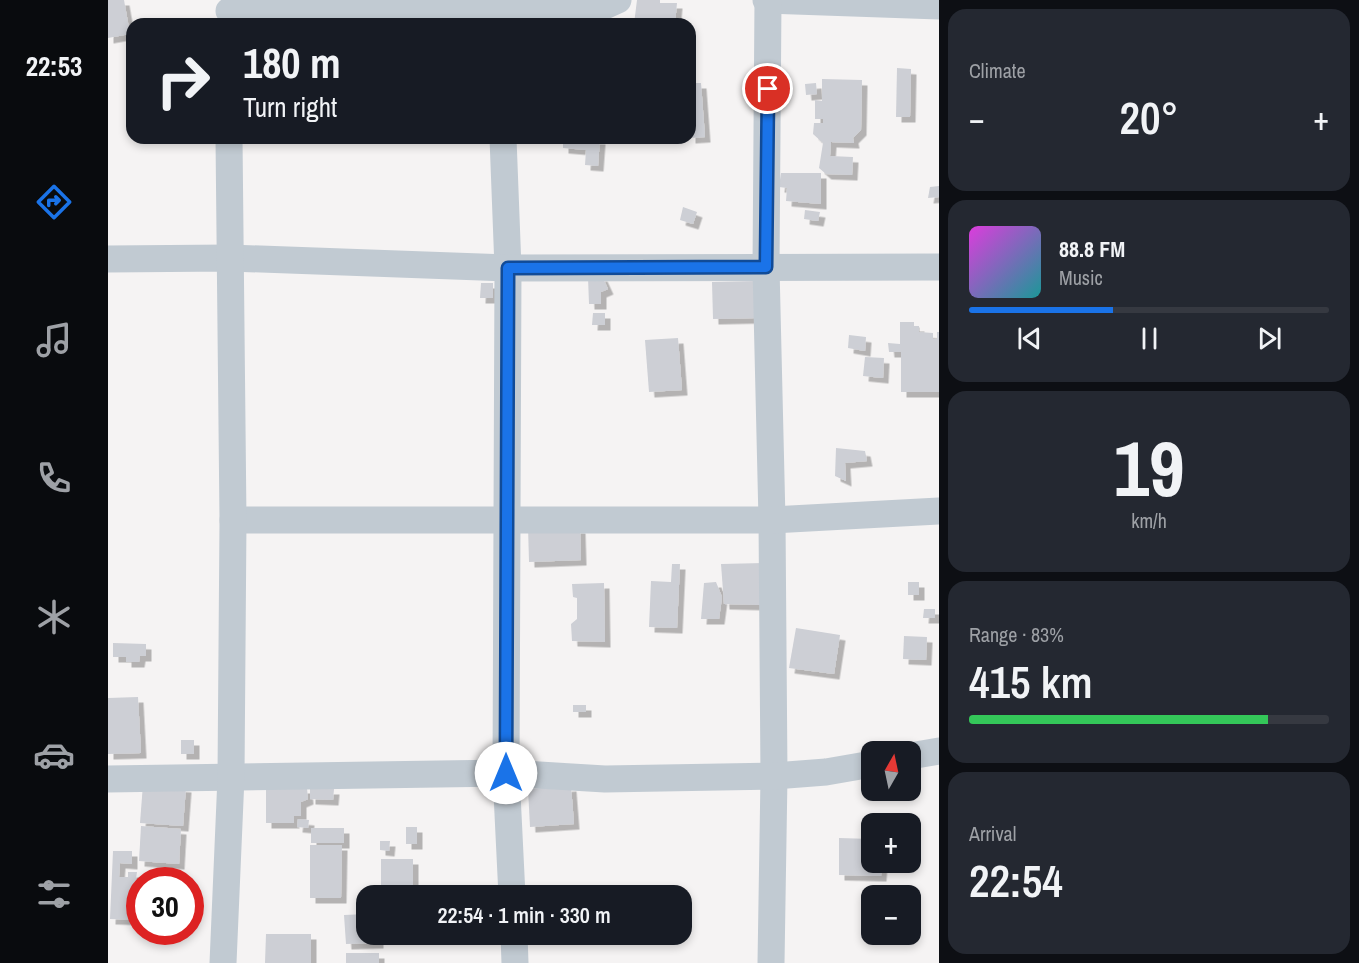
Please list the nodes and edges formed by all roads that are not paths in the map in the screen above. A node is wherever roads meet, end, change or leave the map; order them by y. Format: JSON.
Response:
{"nodes":[{"id":1,"x":618,"y":0,"type":"edge"},
{"id":2,"x":768,"y":0,"type":"edge"},
{"id":3,"x":939,"y":6,"type":"edge"},
{"id":4,"x":498,"y":11,"type":"edge"},
{"id":5,"x":229,"y":12,"type":"edge"},
{"id":6,"x":229,"y":144,"type":"edge"},
{"id":7,"x":503,"y":144,"type":"edge"},
{"id":8,"x":230,"y":258,"type":"junction"},
{"id":9,"x":108,"y":259,"type":"edge"},
{"id":10,"x":766,"y":267,"type":"junction"},
{"id":11,"x":939,"y":267,"type":"edge"},
{"id":12,"x":508,"y":268,"type":"junction"},
{"id":13,"x":939,"y":511,"type":"edge"},
{"id":14,"x":233,"y":520,"type":"junction"},
{"id":15,"x":772,"y":520,"type":"junction"},
{"id":16,"x":507,"y":521,"type":"junction"},
{"id":17,"x":939,"y":750,"type":"edge"},
{"id":18,"x":921,"y":754,"type":"edge"},
{"id":19,"x":861,"y":766,"type":"edge"},
{"id":20,"x":506,"y":773,"type":"junction"},
{"id":21,"x":774,"y":776,"type":"junction"},
{"id":22,"x":231,"y":777,"type":"junction"},
{"id":23,"x":108,"y":779,"type":"edge"},
{"id":24,"x":511,"y":885,"type":"edge"},
{"id":25,"x":514,"y":945,"type":"edge"},
{"id":26,"x":224,"y":963,"type":"edge"},
{"id":27,"x":515,"y":963,"type":"edge"},
{"id":28,"x":771,"y":963,"type":"edge"}],
"edges":[{"from":1,"to":4,"type":"street"},
{"from":2,"to":3,"type":"street"},
{"from":2,"to":10,"type":"street"},
{"from":4,"to":5,"type":"street"},
{"from":6,"to":8,"type":"street"},
{"from":7,"to":12,"type":"street"},
{"from":8,"to":9,"type":"street"},
{"from":8,"to":12,"type":"street"},
{"from":8,"to":14,"type":"street"},
{"from":10,"to":11,"type":"street"},
{"from":10,"to":12,"type":"street"},
{"from":10,"to":15,"type":"street"},
{"from":12,"to":16,"type":"street"},
{"from":13,"to":15,"type":"street"},
{"from":14,"to":16,"type":"street"},
{"from":14,"to":22,"type":"street"},
{"from":15,"to":16,"type":"street"},
{"from":15,"to":21,"type":"street"},
{"from":16,"to":20,"type":"street"},
{"from":17,"to":18,"type":"street"},
{"from":19,"to":21,"type":"street"},
{"from":20,"to":21,"type":"street"},
{"from":20,"to":22,"type":"street"},
{"from":20,"to":24,"type":"street"},
{"from":21,"to":28,"type":"street"},
{"from":22,"to":23,"type":"street"},
{"from":22,"to":26,"type":"street"},
{"from":25,"to":27,"type":"street"}]}
